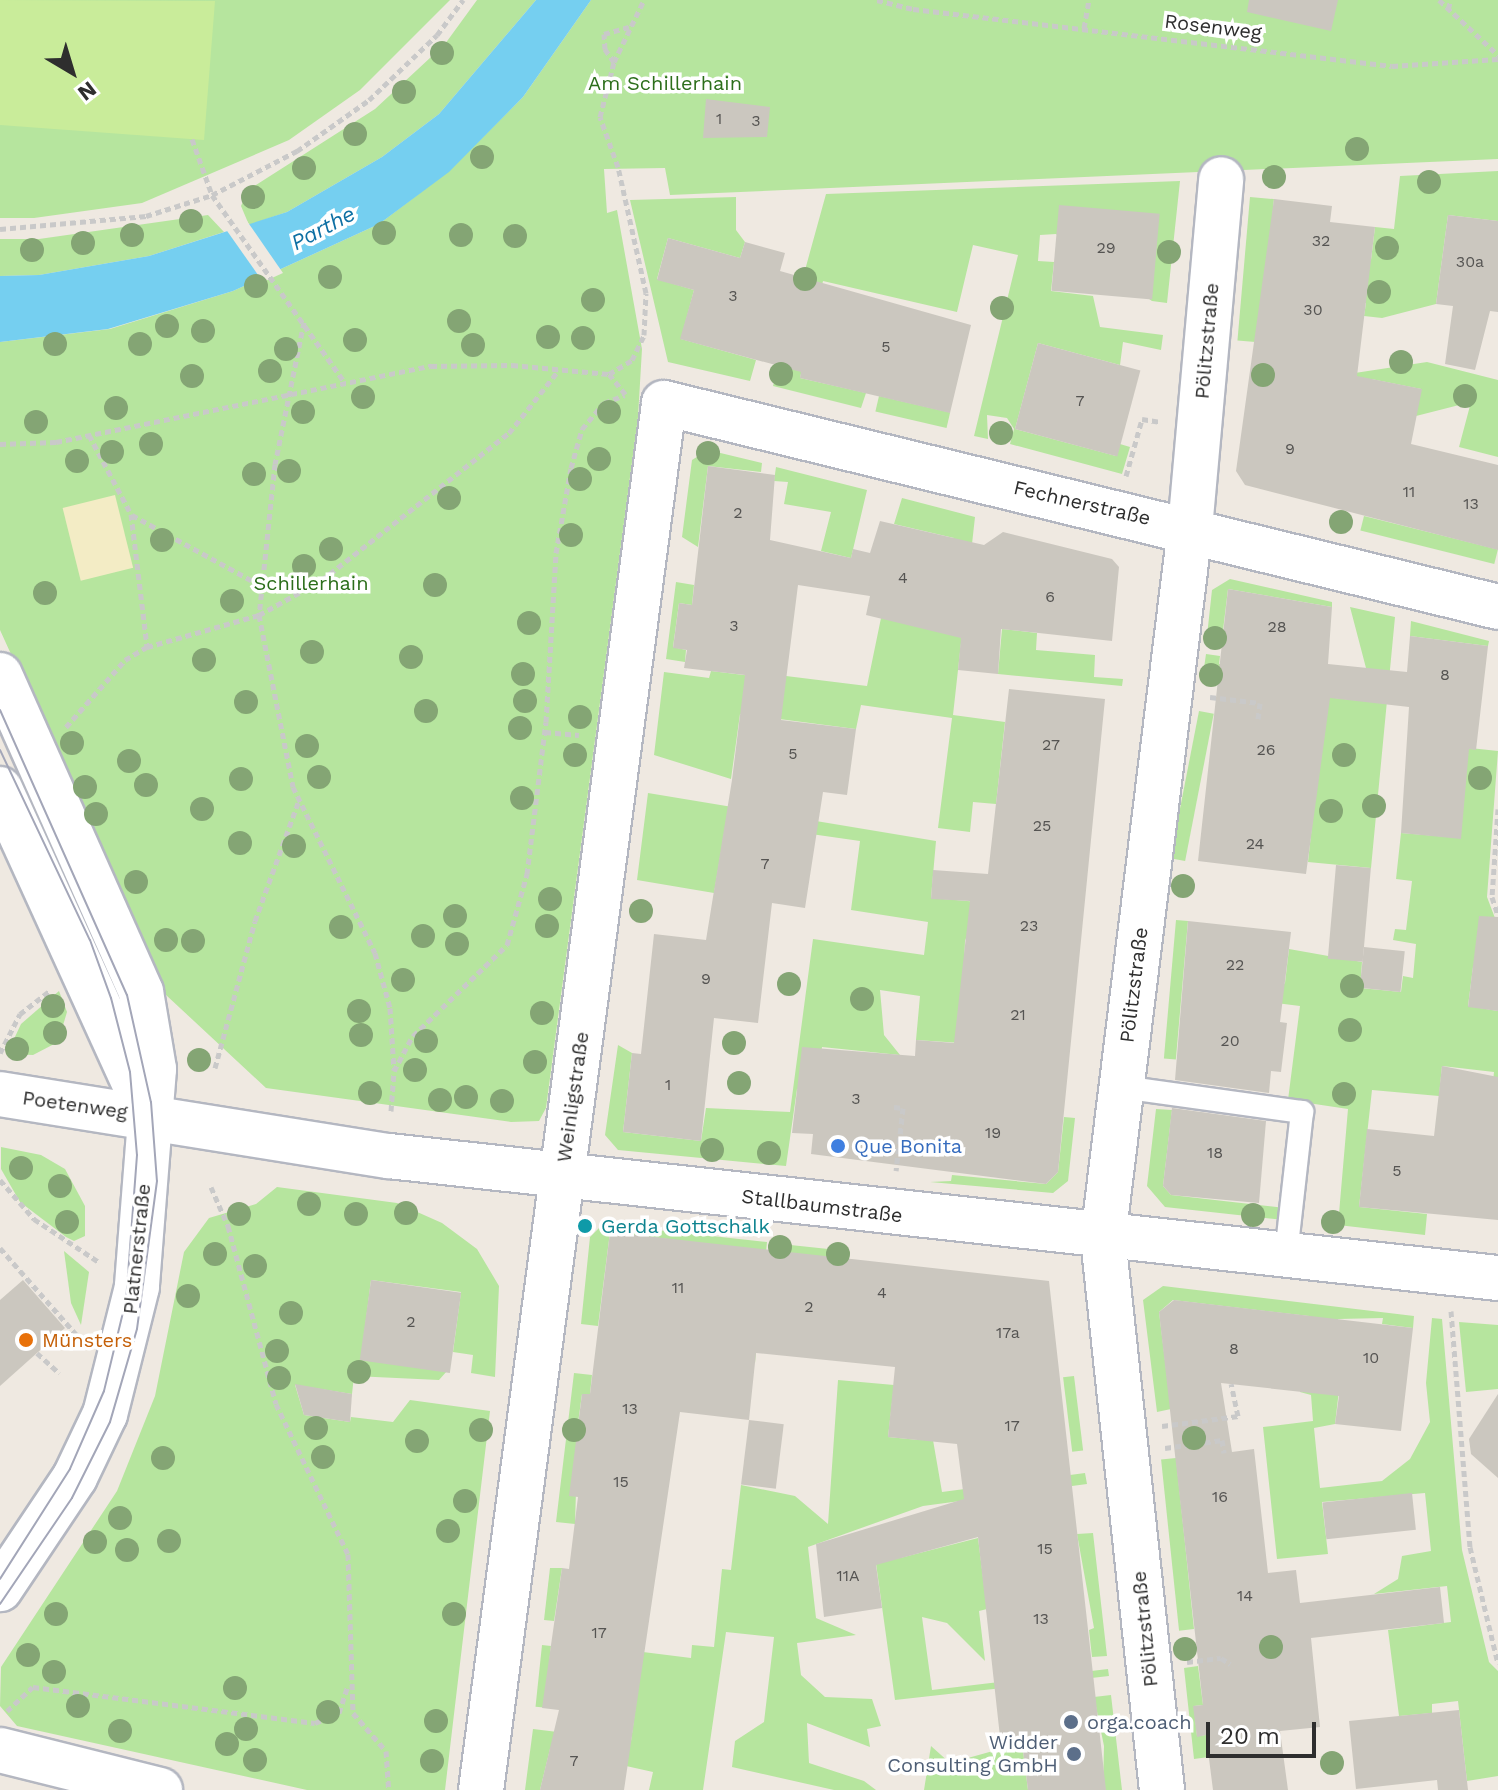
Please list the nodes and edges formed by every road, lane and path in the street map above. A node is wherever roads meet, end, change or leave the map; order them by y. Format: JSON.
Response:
{"nodes":[{"id":1,"x":463,"y":0,"type":"edge"},
{"id":2,"x":644,"y":0,"type":"edge"},
{"id":3,"x":877,"y":0,"type":"edge"},
{"id":4,"x":1089,"y":0,"type":"edge"},
{"id":5,"x":1439,"y":0,"type":"edge"},
{"id":6,"x":1451,"y":0,"type":"edge"},
{"id":7,"x":1448,"y":9,"type":"junction"},
{"id":8,"x":629,"y":27,"type":"junction"},
{"id":9,"x":1084,"y":28,"type":"junction"},
{"id":10,"x":1498,"y":57,"type":"edge"},
{"id":11,"x":614,"y":62,"type":"junction"},
{"id":12,"x":192,"y":139,"type":"dead end"},
{"id":13,"x":1221,"y":179,"type":"dead end"},
{"id":14,"x":212,"y":195,"type":"junction"},
{"id":15,"x":0,"y":229,"type":"edge"},
{"id":16,"x":304,"y":322,"type":"junction"},
{"id":17,"x":560,"y":369,"type":"junction"},
{"id":18,"x":609,"y":374,"type":"junction"},
{"id":19,"x":343,"y":380,"type":"junction"},
{"id":20,"x":292,"y":397,"type":"junction"},
{"id":21,"x":645,"y":399,"type":"junction"},
{"id":22,"x":1163,"y":422,"type":"dead end"},
{"id":23,"x":89,"y":435,"type":"junction"},
{"id":24,"x":0,"y":444,"type":"edge"},
{"id":25,"x":1124,"y":480,"type":"dead end"},
{"id":26,"x":131,"y":514,"type":"junction"},
{"id":27,"x":1190,"y":529,"type":"junction"},
{"id":28,"x":258,"y":584,"type":"junction"},
{"id":29,"x":1498,"y":607,"type":"edge"},
{"id":30,"x":259,"y":615,"type":"junction"},
{"id":31,"x":147,"y":647,"type":"junction"},
{"id":32,"x":0,"y":675,"type":"edge"},
{"id":33,"x":1201,"y":696,"type":"dead end"},
{"id":34,"x":1258,"y":719,"type":"dead end"},
{"id":35,"x":62,"y":733,"type":"dead end"},
{"id":36,"x":0,"y":789,"type":"edge"},
{"id":37,"x":298,"y":802,"type":"junction"},
{"id":38,"x":1498,"y":809,"type":"edge"},
{"id":39,"x":1498,"y":915,"type":"edge"},
{"id":40,"x":55,"y":987,"type":"dead end"},
{"id":41,"x":0,"y":1053,"type":"edge"},
{"id":42,"x":215,"y":1068,"type":"dead end"},
{"id":43,"x":394,"y":1071,"type":"junction"},
{"id":44,"x":1122,"y":1087,"type":"junction"},
{"id":45,"x":0,"y":1094,"type":"edge"},
{"id":46,"x":894,"y":1107,"type":"dead end"},
{"id":47,"x":391,"y":1111,"type":"dead end"},
{"id":48,"x":149,"y":1116,"type":"junction"},
{"id":49,"x":562,"y":1175,"type":"junction"},
{"id":50,"x":0,"y":1180,"type":"edge"},
{"id":51,"x":896,"y":1184,"type":"dead end"},
{"id":52,"x":211,"y":1187,"type":"dead end"},
{"id":53,"x":1103,"y":1238,"type":"junction"},
{"id":54,"x":0,"y":1248,"type":"edge"},
{"id":55,"x":1286,"y":1254,"type":"junction"},
{"id":56,"x":1455,"y":1274,"type":"junction"},
{"id":57,"x":1498,"y":1278,"type":"edge"},
{"id":58,"x":137,"y":1287,"type":"junction"},
{"id":59,"x":84,"y":1342,"type":"dead end"},
{"id":60,"x":37,"y":1353,"type":"dead end"},
{"id":61,"x":59,"y":1373,"type":"dead end"},
{"id":62,"x":1231,"y":1384,"type":"dead end"},
{"id":63,"x":1153,"y":1428,"type":"dead end"},
{"id":64,"x":1155,"y":1449,"type":"dead end"},
{"id":65,"x":1224,"y":1453,"type":"dead end"},
{"id":66,"x":0,"y":1589,"type":"edge"},
{"id":67,"x":1178,"y":1663,"type":"dead end"},
{"id":68,"x":1230,"y":1664,"type":"dead end"},
{"id":69,"x":1498,"y":1664,"type":"edge"},
{"id":70,"x":350,"y":1681,"type":"junction"},
{"id":71,"x":1,"y":1717,"type":"edge"},
{"id":72,"x":0,"y":1750,"type":"edge"},
{"id":73,"x":160,"y":1790,"type":"edge"},
{"id":74,"x":389,"y":1790,"type":"edge"},
{"id":75,"x":481,"y":1790,"type":"edge"},
{"id":76,"x":1162,"y":1790,"type":"edge"}],
"edges":[{"from":1,"to":14,"type":"path"},
{"from":2,"to":8,"type":"path"},
{"from":3,"to":9,"type":"path","name":"Rosenweg"},
{"from":4,"to":9,"type":"path"},
{"from":5,"to":7,"type":"path"},
{"from":6,"to":7,"type":"path"},
{"from":7,"to":10,"type":"path"},
{"from":8,"to":11,"type":"path"},
{"from":8,"to":11,"type":"path"},
{"from":9,"to":10,"type":"path","name":"Rosenweg"},
{"from":11,"to":18,"type":"path"},
{"from":12,"to":14,"type":"path"},
{"from":13,"to":27,"type":"street","name":"Pölitzstraße"},
{"from":14,"to":15,"type":"path"},
{"from":14,"to":16,"type":"path"},
{"from":16,"to":19,"type":"path"},
{"from":16,"to":20,"type":"path"},
{"from":17,"to":18,"type":"path"},
{"from":17,"to":19,"type":"path"},
{"from":17,"to":30,"type":"path"},
{"from":18,"to":21,"type":"path"},
{"from":19,"to":20,"type":"path"},
{"from":20,"to":23,"type":"path"},
{"from":20,"to":28,"type":"path"},
{"from":21,"to":27,"type":"street","name":"Fechnerstraße"},
{"from":21,"to":43,"type":"path"},
{"from":21,"to":49,"type":"street","name":"Weinligstraße"},
{"from":22,"to":25,"type":"path"},
{"from":23,"to":24,"type":"path"},
{"from":23,"to":26,"type":"path"},
{"from":26,"to":28,"type":"path"},
{"from":26,"to":31,"type":"path"},
{"from":27,"to":29,"type":"street","name":"Fechnerstraße"},
{"from":27,"to":44,"type":"street","name":"Pölitzstraße"},
{"from":28,"to":30,"type":"path"},
{"from":30,"to":31,"type":"path"},
{"from":30,"to":37,"type":"path"},
{"from":31,"to":35,"type":"path"},
{"from":32,"to":48,"type":"street","name":"Platnerstraße"},
{"from":33,"to":34,"type":"path"},
{"from":36,"to":48,"type":"street","name":"Platnerstraße"},
{"from":37,"to":42,"type":"path"},
{"from":37,"to":43,"type":"path"},
{"from":38,"to":39,"type":"path"},
{"from":40,"to":41,"type":"path"},
{"from":43,"to":47,"type":"path"},
{"from":44,"to":53,"type":"street","name":"Pölitzstraße"},
{"from":44,"to":55,"type":"lane"},
{"from":45,"to":48,"type":"street","name":"Poetenweg"},
{"from":46,"to":51,"type":"path"},
{"from":48,"to":49,"type":"street","name":"Stallbaumstraße"},
{"from":48,"to":58,"type":"street","name":"Platnerstraße"},
{"from":49,"to":53,"type":"street","name":"Stallbaumstraße"},
{"from":49,"to":75,"type":"street","name":"Weinligstraße"},
{"from":50,"to":58,"type":"path"},
{"from":52,"to":70,"type":"path"},
{"from":53,"to":55,"type":"street","name":"Stallbaumstraße"},
{"from":53,"to":76,"type":"street","name":"Pölitzstraße"},
{"from":54,"to":59,"type":"path"},
{"from":55,"to":56,"type":"street","name":"Stallbaumstraße"},
{"from":56,"to":57,"type":"street","name":"Stallbaumstraße"},
{"from":56,"to":69,"type":"path"},
{"from":58,"to":66,"type":"street","name":"Platnerstraße"},
{"from":60,"to":61,"type":"path"},
{"from":62,"to":63,"type":"path"},
{"from":64,"to":65,"type":"path"},
{"from":67,"to":68,"type":"path"},
{"from":70,"to":71,"type":"path"},
{"from":70,"to":74,"type":"path"},
{"from":72,"to":73,"type":"street"}]}
